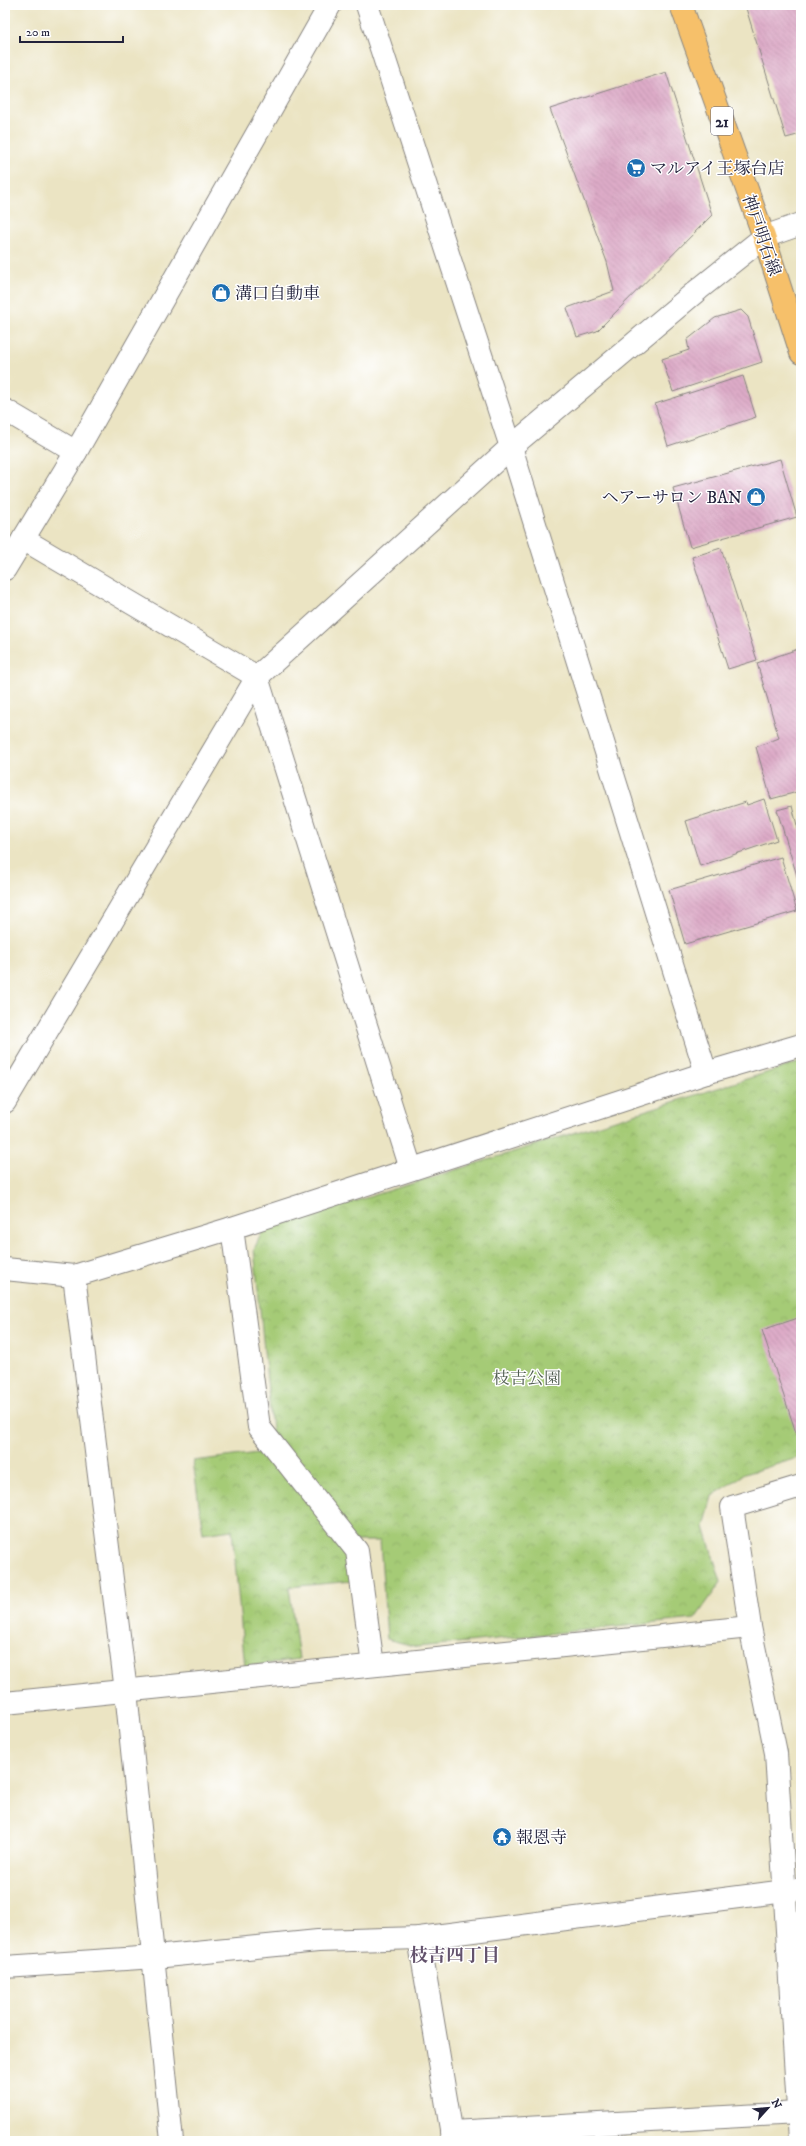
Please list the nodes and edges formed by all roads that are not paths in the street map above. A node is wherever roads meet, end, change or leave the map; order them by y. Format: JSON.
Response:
{"nodes":[{"id":1,"x":330,"y":5,"type":"edge"},
{"id":2,"x":367,"y":5,"type":"edge"},
{"id":3,"x":681,"y":5,"type":"edge"},
{"id":4,"x":801,"y":224,"type":"edge"},
{"id":5,"x":764,"y":237,"type":"junction"},
{"id":6,"x":801,"y":353,"type":"edge"},
{"id":7,"x":5,"y":410,"type":"edge"},
{"id":8,"x":511,"y":447,"type":"junction"},
{"id":9,"x":76,"y":452,"type":"junction"},
{"id":10,"x":23,"y":539,"type":"junction"},
{"id":11,"x":5,"y":569,"type":"edge"},
{"id":12,"x":257,"y":677,"type":"junction"},
{"id":13,"x":801,"y":1045,"type":"edge"},
{"id":14,"x":706,"y":1073,"type":"junction"},
{"id":15,"x":5,"y":1102,"type":"edge"},
{"id":16,"x":411,"y":1169,"type":"junction"},
{"id":17,"x":232,"y":1228,"type":"junction"},
{"id":18,"x":5,"y":1269,"type":"edge"},
{"id":19,"x":74,"y":1276,"type":"junction"},
{"id":20,"x":801,"y":1486,"type":"edge"},
{"id":21,"x":750,"y":1627,"type":"junction"},
{"id":22,"x":373,"y":1666,"type":"junction"},
{"id":23,"x":126,"y":1692,"type":"junction"},
{"id":24,"x":5,"y":1703,"type":"edge"},
{"id":25,"x":793,"y":1890,"type":"edge"},
{"id":26,"x":418,"y":1938,"type":"junction"},
{"id":27,"x":155,"y":1957,"type":"junction"},
{"id":28,"x":5,"y":1967,"type":"edge"},
{"id":29,"x":798,"y":2113,"type":"junction"},
{"id":30,"x":452,"y":2137,"type":"edge"},
{"id":31,"x":172,"y":2141,"type":"edge"},
{"id":32,"x":800,"y":2141,"type":"edge"}],
"edges":[{"from":1,"to":9,"type":"street"},
{"from":2,"to":8,"type":"street"},
{"from":3,"to":5,"type":"main road","name":"神戸明石線","number":"21"},
{"from":4,"to":5,"type":"street"},
{"from":5,"to":6,"type":"main road","name":"神戸明石線","number":"21"},
{"from":5,"to":8,"type":"street"},
{"from":7,"to":9,"type":"street"},
{"from":8,"to":12,"type":"street"},
{"from":8,"to":14,"type":"street"},
{"from":9,"to":10,"type":"street"},
{"from":10,"to":11,"type":"street"},
{"from":10,"to":12,"type":"street"},
{"from":12,"to":15,"type":"street"},
{"from":12,"to":16,"type":"street"},
{"from":13,"to":14,"type":"street"},
{"from":14,"to":16,"type":"street"},
{"from":16,"to":17,"type":"street"},
{"from":17,"to":19,"type":"street"},
{"from":17,"to":22,"type":"street"},
{"from":18,"to":19,"type":"street"},
{"from":19,"to":23,"type":"street"},
{"from":20,"to":21,"type":"street"},
{"from":21,"to":22,"type":"street"},
{"from":21,"to":25,"type":"street"},
{"from":22,"to":23,"type":"street"},
{"from":23,"to":24,"type":"street"},
{"from":23,"to":27,"type":"street"},
{"from":25,"to":26,"type":"street"},
{"from":25,"to":29,"type":"street"},
{"from":26,"to":27,"type":"street"},
{"from":26,"to":30,"type":"street"},
{"from":27,"to":28,"type":"street"},
{"from":27,"to":31,"type":"street"},
{"from":29,"to":30,"type":"street"},
{"from":29,"to":32,"type":"street"}]}
